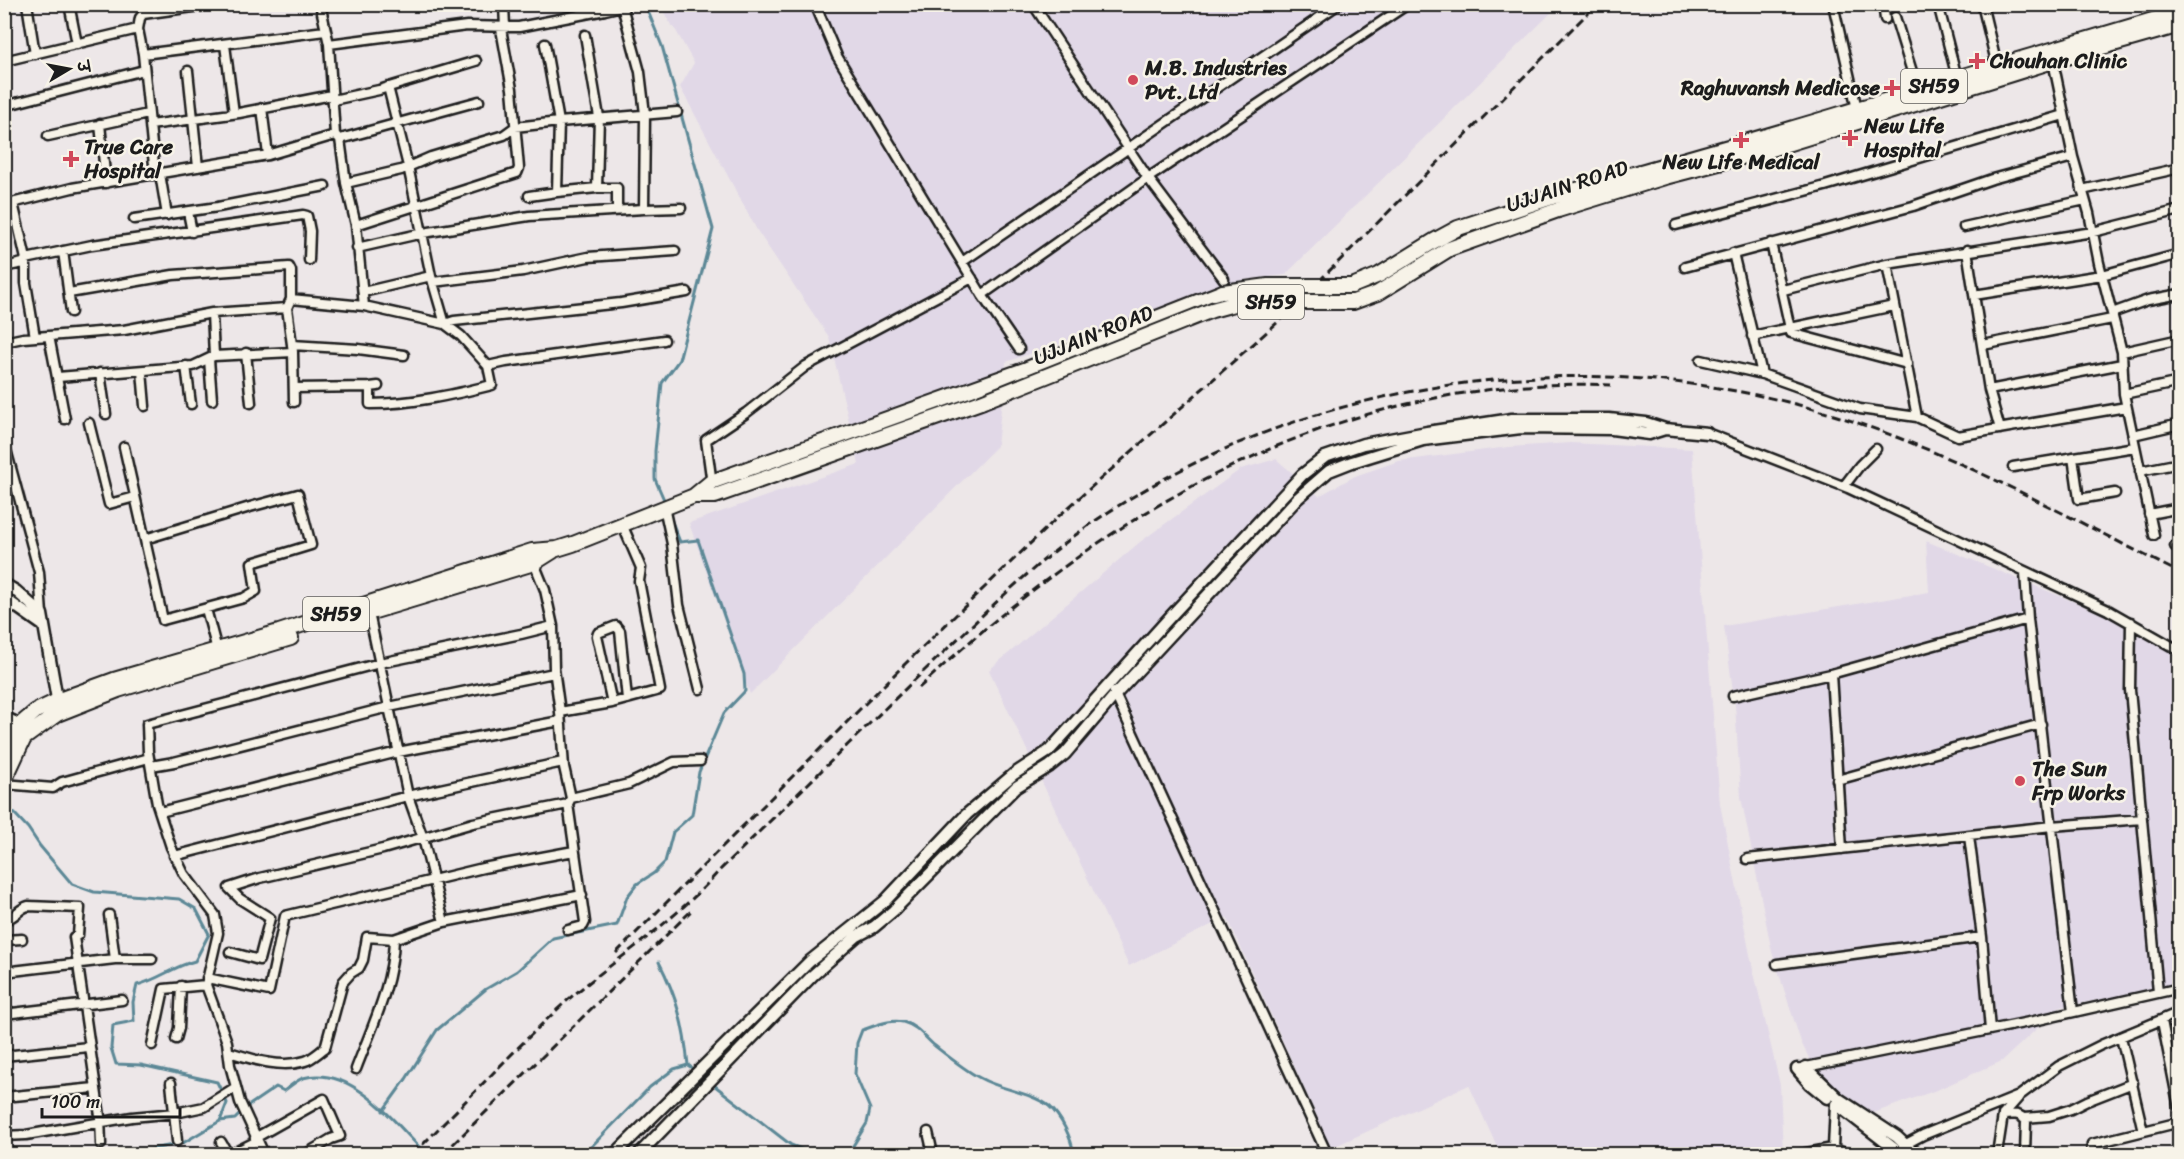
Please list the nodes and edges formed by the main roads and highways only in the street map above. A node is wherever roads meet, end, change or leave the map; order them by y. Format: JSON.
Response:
{"nodes":[{"id":1,"x":2180,"y":12,"type":"edge"},
{"id":2,"x":2180,"y":25,"type":"edge"},
{"id":3,"x":1720,"y":157,"type":"junction"},
{"id":4,"x":688,"y":498,"type":"junction"},
{"id":5,"x":557,"y":549,"type":"junction"},
{"id":6,"x":58,"y":707,"type":"junction"},
{"id":7,"x":4,"y":748,"type":"edge"},
{"id":8,"x":4,"y":782,"type":"edge"}],
"edges":[{"from":1,"to":3,"type":"main road","name":"UJJAIN ROAD","number":"SH59"},
{"from":2,"to":3,"type":"main road","name":"UJJAIN ROAD","number":"SH59"},
{"from":3,"to":4,"type":"main road","name":"UJJAIN ROAD","number":"SH59","bridge":true},
{"from":3,"to":4,"type":"main road","name":"UJJAIN ROAD","number":"SH59","bridge":true},
{"from":4,"to":5,"type":"main road","number":"SH59"},
{"from":5,"to":6,"type":"main road","number":"SH59"},
{"from":5,"to":6,"type":"main road","number":"SH59"},
{"from":6,"to":7,"type":"main road","number":"SH59"},
{"from":6,"to":8,"type":"main road","number":"SH59"}]}
